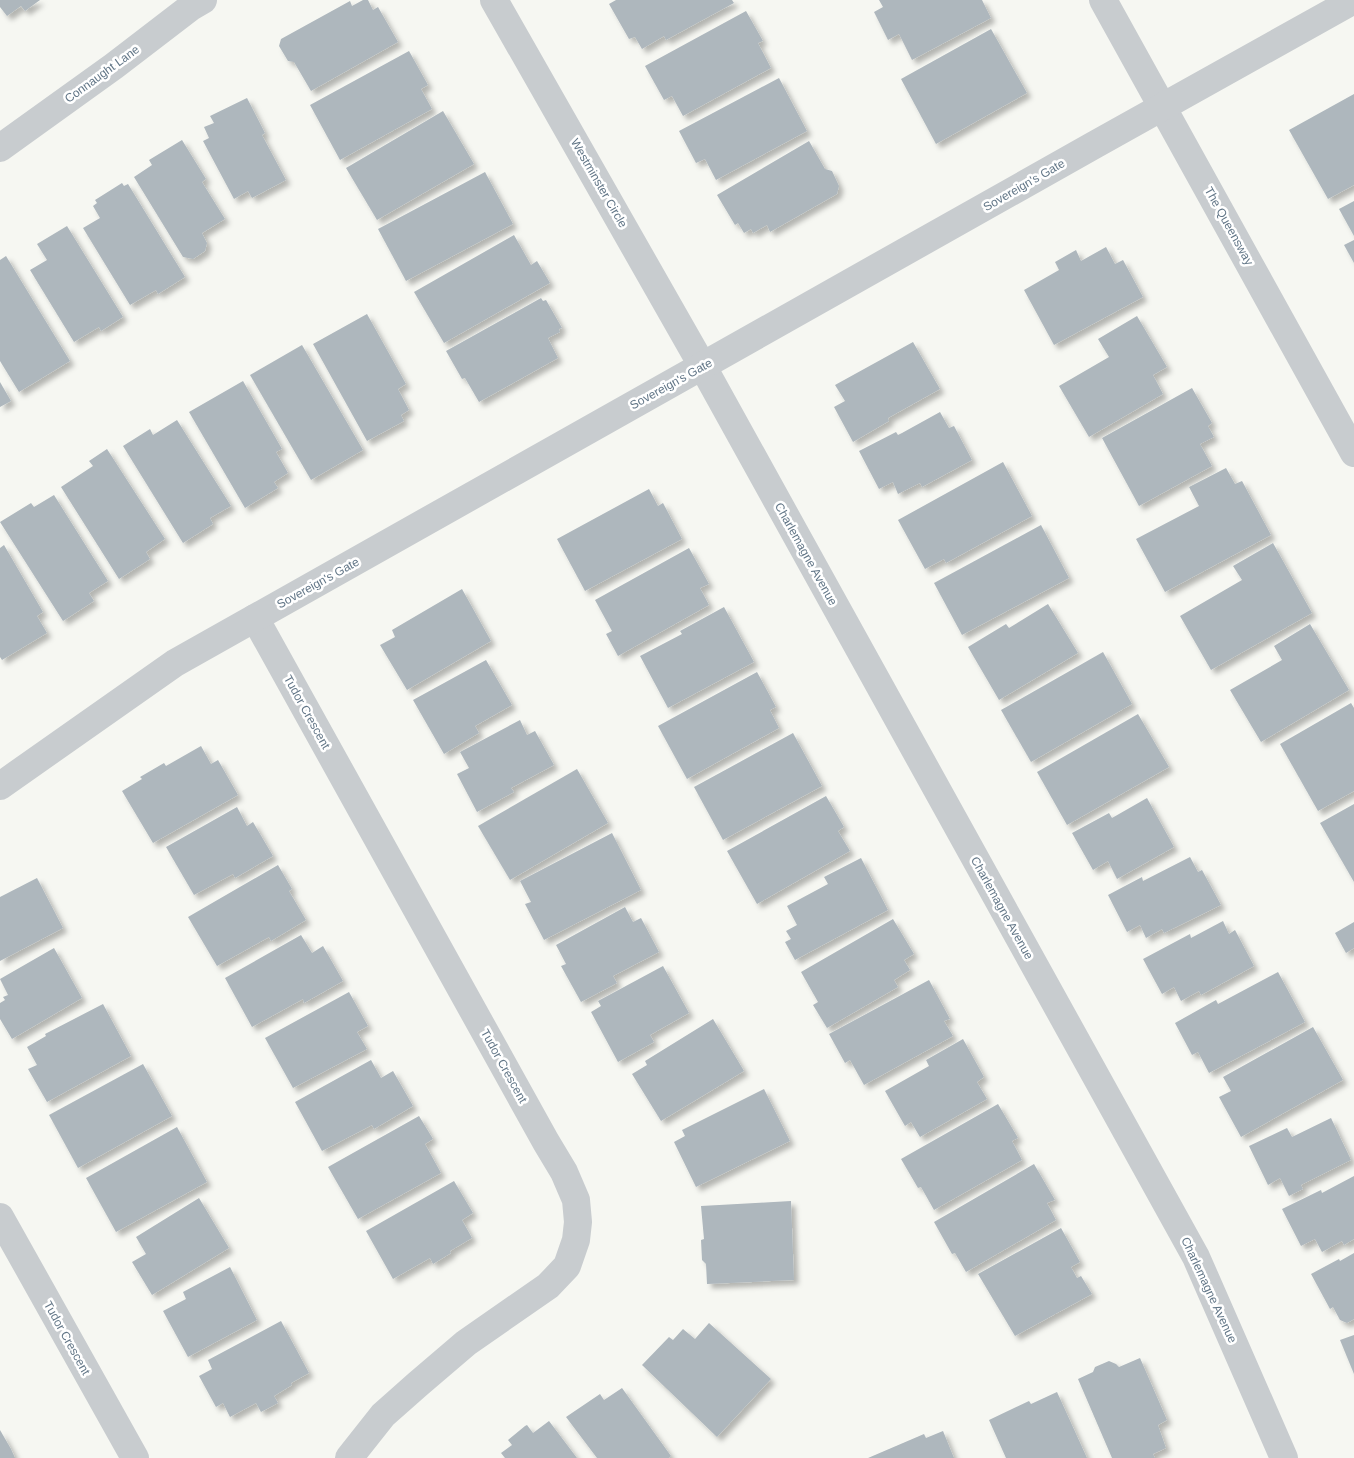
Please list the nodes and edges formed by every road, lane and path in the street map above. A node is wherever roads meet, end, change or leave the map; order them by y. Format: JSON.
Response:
{"nodes":[{"id":1,"x":203,"y":0,"type":"edge"},
{"id":2,"x":494,"y":0,"type":"edge"},
{"id":3,"x":1103,"y":0,"type":"edge"},
{"id":4,"x":1354,"y":0,"type":"edge"},
{"id":5,"x":1163,"y":107,"type":"junction"},
{"id":6,"x":0,"y":148,"type":"edge"},
{"id":7,"x":702,"y":367,"type":"junction"},
{"id":8,"x":1354,"y":453,"type":"edge"},
{"id":9,"x":255,"y":618,"type":"junction"},
{"id":10,"x":0,"y":786,"type":"edge"},
{"id":11,"x":0,"y":1217,"type":"edge"},
{"id":12,"x":135,"y":1458,"type":"edge"},
{"id":13,"x":349,"y":1458,"type":"edge"},
{"id":14,"x":1284,"y":1458,"type":"edge"}],
"edges":[{"from":1,"to":6,"type":"street","name":"Connaught Lane"},
{"from":2,"to":7,"type":"street","name":"Westminster Circle"},
{"from":3,"to":5,"type":"street","name":"The Queensway"},
{"from":4,"to":5,"type":"street","name":"Sovereign's Gate"},
{"from":5,"to":7,"type":"street","name":"Sovereign's Gate"},
{"from":5,"to":8,"type":"street","name":"The Queensway"},
{"from":7,"to":9,"type":"street","name":"Sovereign's Gate"},
{"from":7,"to":14,"type":"street","name":"Charlemagne Avenue"},
{"from":9,"to":10,"type":"street","name":"Sovereign's Gate"},
{"from":9,"to":13,"type":"street","name":"Tudor Crescent"},
{"from":11,"to":12,"type":"street","name":"Tudor Crescent"}]}
